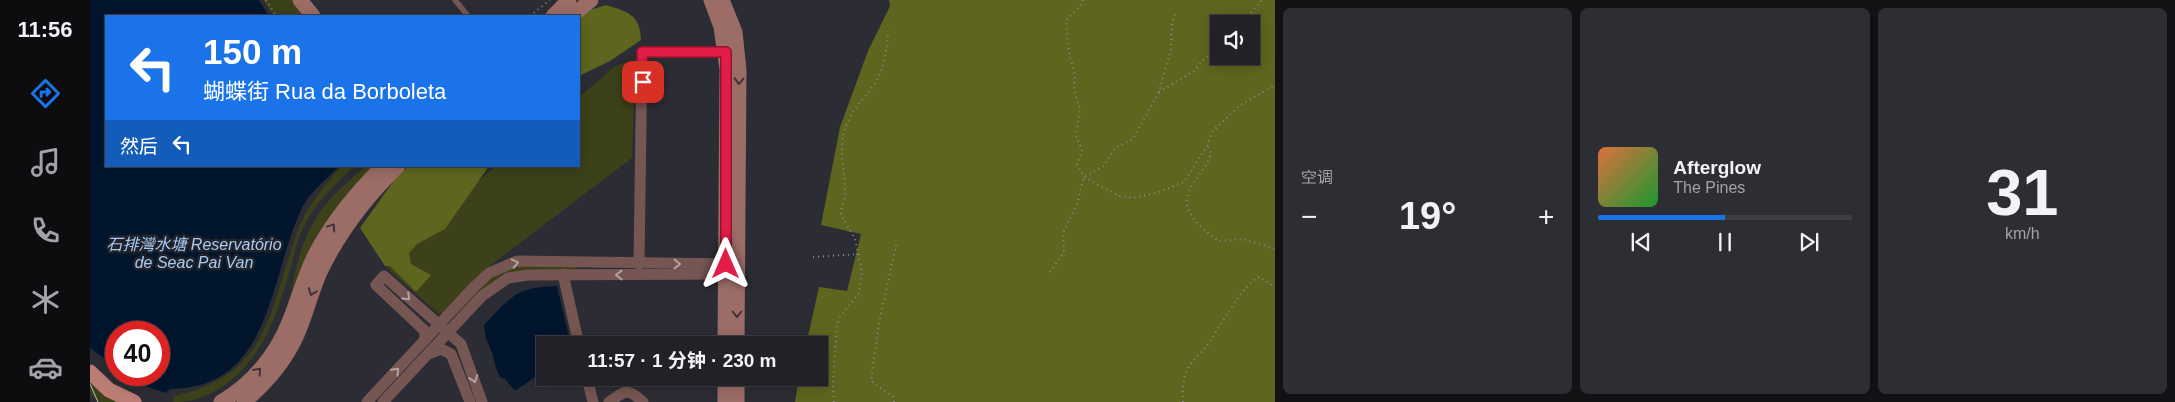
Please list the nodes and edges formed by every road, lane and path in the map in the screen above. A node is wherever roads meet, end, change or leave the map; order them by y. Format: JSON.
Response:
{"nodes":[{"id":1,"x":266,"y":0,"type":"edge"},
{"id":2,"x":300,"y":0,"type":"edge"},
{"id":3,"x":310,"y":0,"type":"edge"},
{"id":4,"x":455,"y":0,"type":"edge"},
{"id":5,"x":550,"y":0,"type":"edge"},
{"id":6,"x":569,"y":0,"type":"edge"},
{"id":7,"x":591,"y":0,"type":"edge"},
{"id":8,"x":711,"y":0,"type":"edge"},
{"id":9,"x":722,"y":0,"type":"edge"},
{"id":10,"x":1083,"y":0,"type":"edge"},
{"id":11,"x":1262,"y":0,"type":"edge"},
{"id":12,"x":1176,"y":11,"type":"dead end"},
{"id":13,"x":316,"y":14,"type":"edge"},
{"id":14,"x":275,"y":15,"type":"edge"},
{"id":15,"x":467,"y":15,"type":"edge"},
{"id":16,"x":531,"y":15,"type":"edge"},
{"id":17,"x":554,"y":15,"type":"edge"},
{"id":18,"x":573,"y":15,"type":"edge"},
{"id":19,"x":1249,"y":15,"type":"edge"},
{"id":20,"x":888,"y":31,"type":"dead end"},
{"id":21,"x":732,"y":52,"type":"junction"},
{"id":22,"x":1210,"y":54,"type":"edge"},
{"id":23,"x":1275,"y":85,"type":"edge"},
{"id":24,"x":1158,"y":92,"type":"junction"},
{"id":25,"x":1208,"y":146,"type":"junction"},
{"id":26,"x":382,"y":167,"type":"edge"},
{"id":27,"x":397,"y":167,"type":"edge"},
{"id":28,"x":1084,"y":177,"type":"junction"},
{"id":29,"x":897,"y":241,"type":"dead end"},
{"id":30,"x":1275,"y":249,"type":"edge"},
{"id":31,"x":859,"y":254,"type":"junction"},
{"id":32,"x":813,"y":257,"type":"dead end"},
{"id":33,"x":639,"y":264,"type":"junction"},
{"id":34,"x":732,"y":269,"type":"junction"},
{"id":35,"x":1050,"y":272,"type":"dead end"},
{"id":36,"x":563,"y":274,"type":"junction"},
{"id":37,"x":1275,"y":287,"type":"edge"},
{"id":38,"x":463,"y":316,"type":"junction"},
{"id":39,"x":443,"y":329,"type":"junction"},
{"id":40,"x":577,"y":336,"type":"edge"},
{"id":41,"x":726,"y":336,"type":"edge"},
{"id":42,"x":736,"y":336,"type":"edge"},
{"id":43,"x":425,"y":340,"type":"junction"},
{"id":44,"x":461,"y":344,"type":"junction"},
{"id":45,"x":427,"y":355,"type":"junction"},
{"id":46,"x":90,"y":372,"type":"edge"},
{"id":47,"x":589,"y":386,"type":"edge"},
{"id":48,"x":725,"y":386,"type":"edge"},
{"id":49,"x":737,"y":386,"type":"edge"},
{"id":50,"x":134,"y":402,"type":"edge"},
{"id":51,"x":221,"y":402,"type":"edge"},
{"id":52,"x":244,"y":402,"type":"edge"},
{"id":53,"x":367,"y":402,"type":"edge"},
{"id":54,"x":383,"y":402,"type":"edge"},
{"id":55,"x":470,"y":402,"type":"edge"},
{"id":56,"x":482,"y":402,"type":"edge"},
{"id":57,"x":593,"y":402,"type":"edge"},
{"id":58,"x":609,"y":402,"type":"edge"},
{"id":59,"x":643,"y":402,"type":"edge"},
{"id":60,"x":725,"y":402,"type":"edge"},
{"id":61,"x":737,"y":402,"type":"edge"},
{"id":62,"x":834,"y":402,"type":"edge"},
{"id":63,"x":894,"y":402,"type":"edge"},
{"id":64,"x":1183,"y":402,"type":"edge"}],
"edges":[{"from":1,"to":14,"type":"path"},
{"from":2,"to":13,"type":"main road"},
{"from":3,"to":13,"type":"lane"},
{"from":4,"to":15,"type":"lane"},
{"from":5,"to":16,"type":"path"},
{"from":6,"to":17,"type":"main road"},
{"from":7,"to":18,"type":"main road"},
{"from":8,"to":21,"type":"main road"},
{"from":9,"to":21,"type":"main road"},
{"from":10,"to":28,"type":"path"},
{"from":11,"to":19,"type":"path"},
{"from":12,"to":24,"type":"path"},
{"from":20,"to":31,"type":"path"},
{"from":21,"to":33,"type":"street"},
{"from":21,"to":34,"type":"main road"},
{"from":22,"to":24,"type":"path"},
{"from":23,"to":25,"type":"path"},
{"from":24,"to":28,"type":"path"},
{"from":25,"to":28,"type":"path"},
{"from":25,"to":30,"type":"path"},
{"from":51,"to":26,"type":"main road","one_way":true},
{"from":27,"to":52,"type":"main road","one_way":true},
{"from":28,"to":35,"type":"path"},
{"from":29,"to":63,"type":"path"},
{"from":31,"to":32,"type":"path"},
{"from":31,"to":62,"type":"path"},
{"from":33,"to":34,"type":"street","one_way":true},
{"from":39,"to":33,"type":"street","one_way":true},
{"from":34,"to":36,"type":"street","one_way":true},
{"from":34,"to":41,"type":"main road"},
{"from":34,"to":42,"type":"main road","one_way":true},
{"from":36,"to":38,"type":"street"},
{"from":36,"to":40,"type":"street"},
{"from":37,"to":64,"type":"path"},
{"from":38,"to":39,"type":"street"},
{"from":38,"to":44,"type":"street"},
{"from":39,"to":43,"type":"street"},
{"from":43,"to":39,"type":"street","one_way":true},
{"from":39,"to":44,"type":"street"},
{"from":39,"to":45,"type":"street"},
{"from":53,"to":43,"type":"street","one_way":true},
{"from":44,"to":56,"type":"street","one_way":true},
{"from":45,"to":54,"type":"street"},
{"from":45,"to":55,"type":"street"},
{"from":46,"to":50,"type":"main road"},
{"from":47,"to":57,"type":"street"},
{"from":48,"to":60,"type":"main road"},
{"from":49,"to":61,"type":"main road"},
{"from":58,"to":59,"type":"street"}]}
